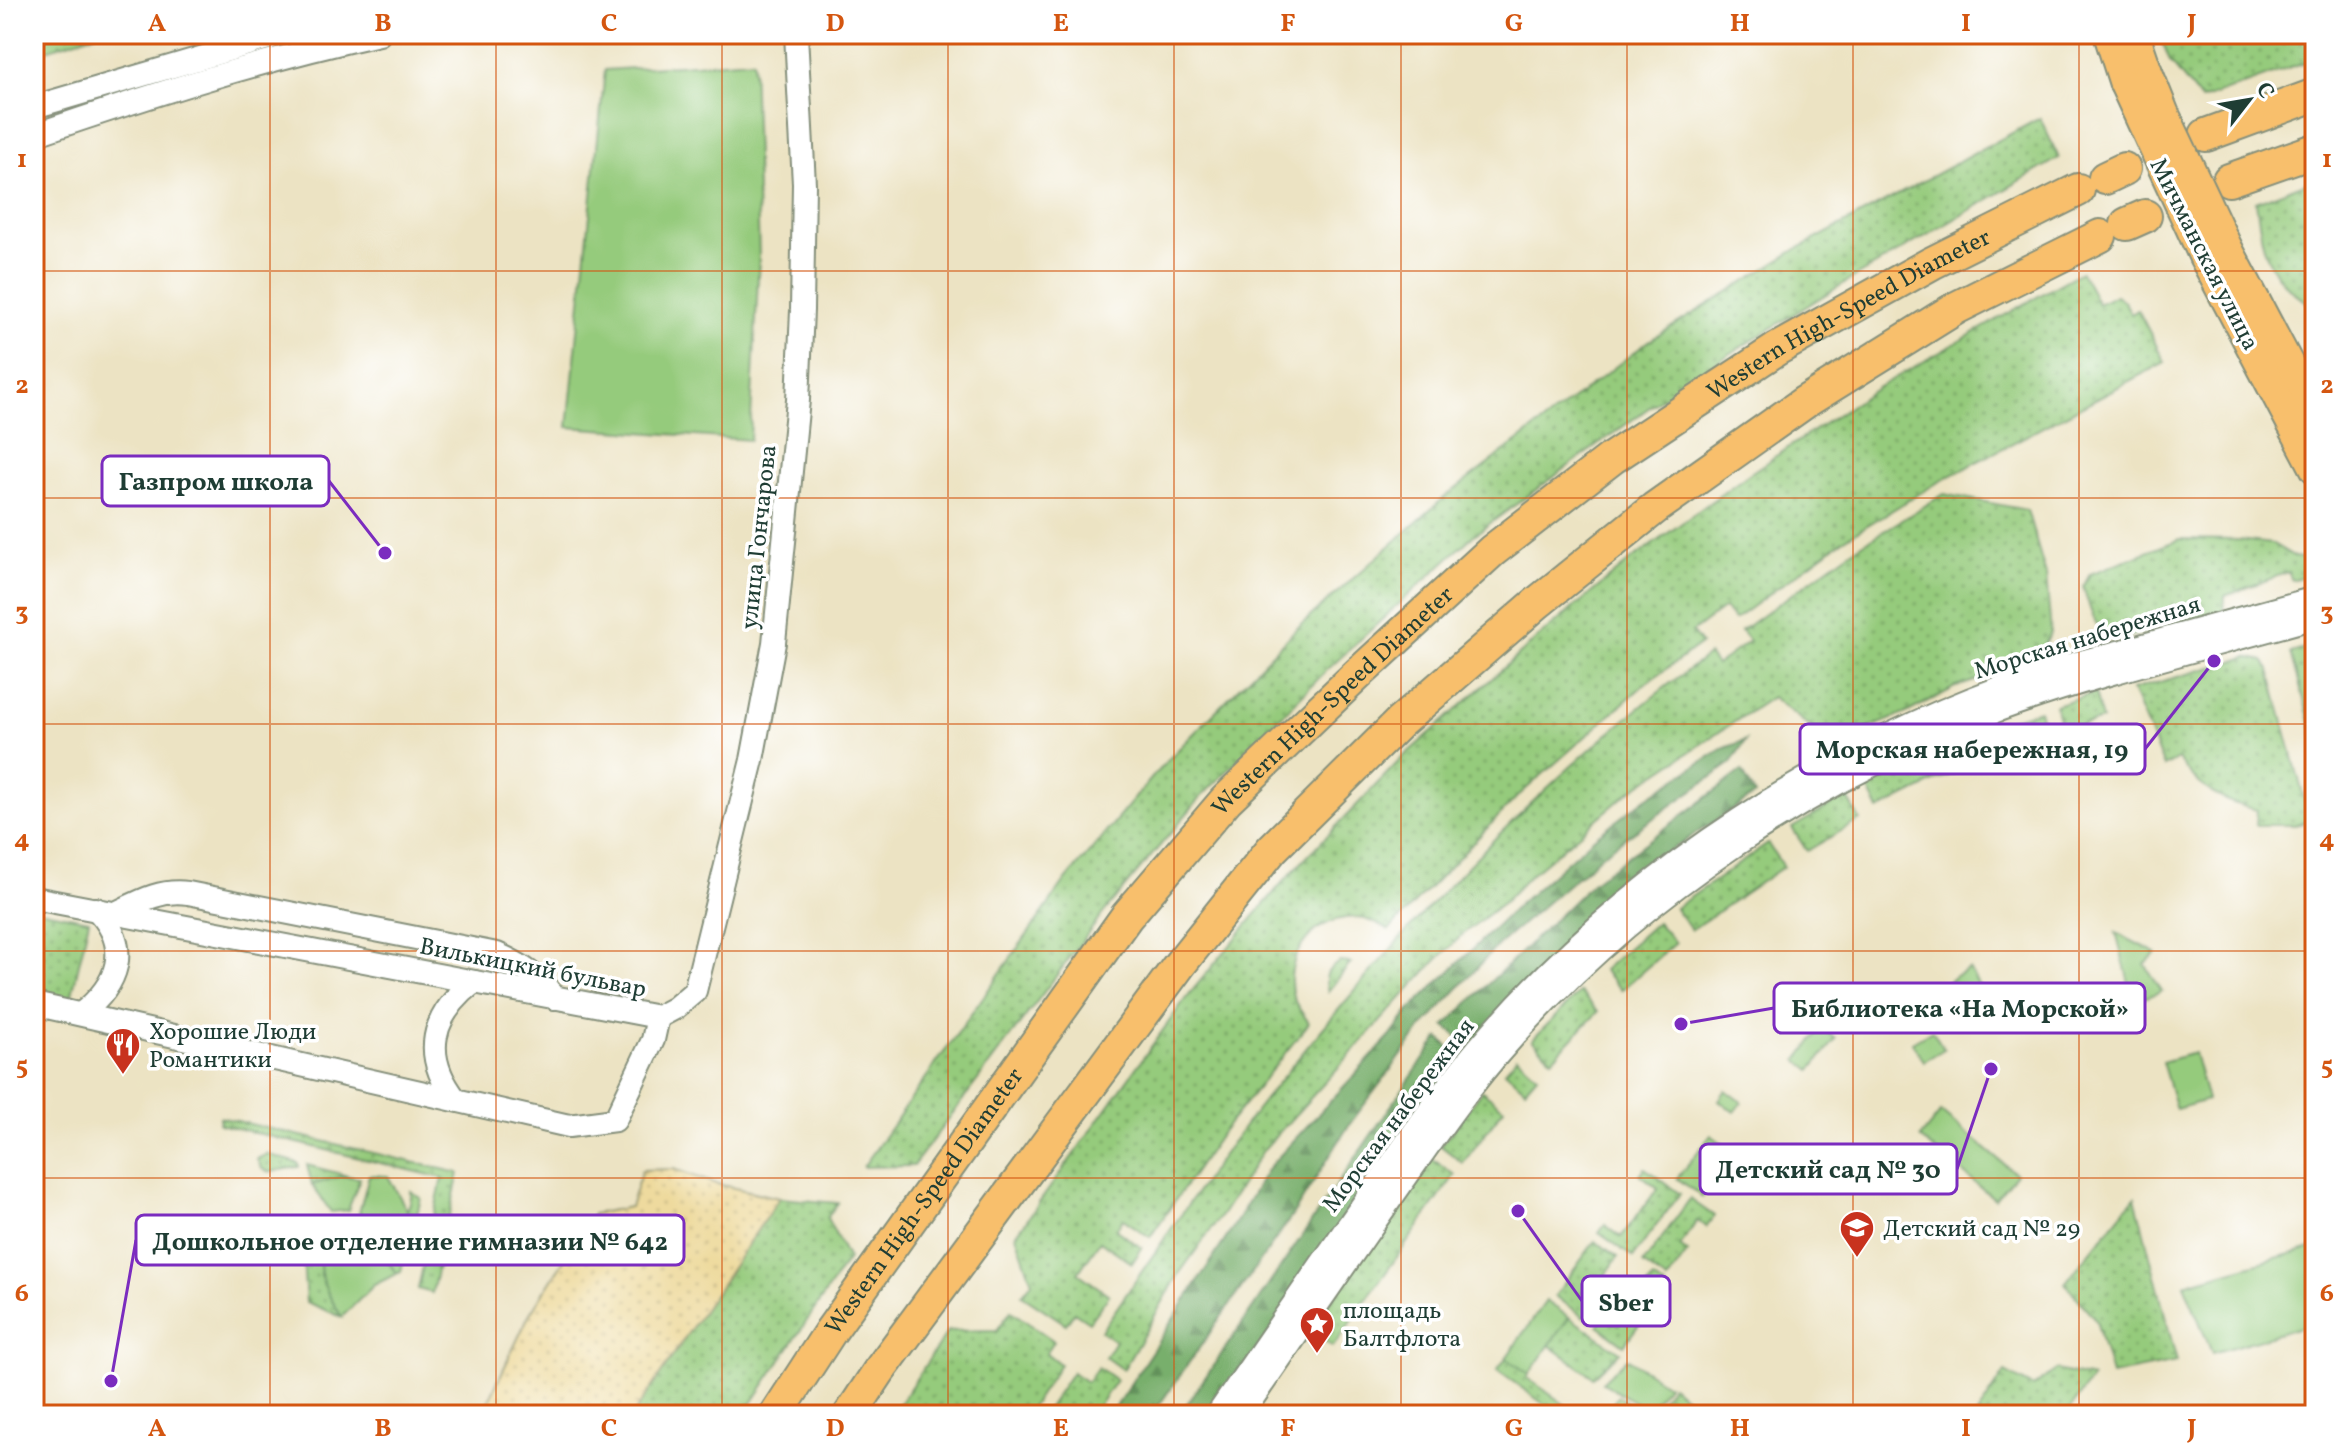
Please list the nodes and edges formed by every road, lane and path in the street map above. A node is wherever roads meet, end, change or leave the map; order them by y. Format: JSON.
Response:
{"nodes":[{"id":1,"x":282,"y":34,"type":"edge"},
{"id":2,"x":379,"y":34,"type":"edge"},
{"id":3,"x":796,"y":34,"type":"edge"},
{"id":4,"x":2108,"y":34,"type":"edge"},
{"id":5,"x":2135,"y":34,"type":"edge"},
{"id":6,"x":249,"y":38,"type":"edge"},
{"id":7,"x":213,"y":43,"type":"edge"},
{"id":8,"x":238,"y":69,"type":"junction"},
{"id":9,"x":2136,"y":78,"type":"junction"},
{"id":10,"x":2315,"y":95,"type":"edge"},
{"id":11,"x":34,"y":107,"type":"edge"},
{"id":12,"x":34,"y":135,"type":"edge"},
{"id":13,"x":2206,"y":135,"type":"dead end"},
{"id":14,"x":2315,"y":150,"type":"edge"},
{"id":15,"x":2102,"y":179,"type":"dead end"},
{"id":16,"x":2229,"y":180,"type":"dead end"},
{"id":17,"x":2124,"y":225,"type":"dead end"},
{"id":18,"x":2217,"y":254,"type":"junction"},
{"id":19,"x":2315,"y":413,"type":"edge"},
{"id":20,"x":2315,"y":469,"type":"edge"},
{"id":21,"x":2315,"y":598,"type":"edge"},
{"id":22,"x":2315,"y":617,"type":"edge"},
{"id":23,"x":34,"y":898,"type":"edge"},
{"id":24,"x":106,"y":911,"type":"junction"},
{"id":25,"x":474,"y":982,"type":"junction"},
{"id":26,"x":555,"y":998,"type":"junction"},
{"id":27,"x":34,"y":1004,"type":"edge"},
{"id":28,"x":81,"y":1014,"type":"junction"},
{"id":29,"x":658,"y":1017,"type":"junction"},
{"id":30,"x":456,"y":1100,"type":"junction"},
{"id":31,"x":776,"y":1415,"type":"edge"},
{"id":32,"x":850,"y":1415,"type":"edge"},
{"id":33,"x":1217,"y":1415,"type":"edge"},
{"id":34,"x":1241,"y":1415,"type":"edge"}],
"edges":[{"from":1,"to":6,"type":"street"},
{"from":2,"to":8,"type":"street"},
{"from":3,"to":29,"type":"street","name":"улица Гончарова"},
{"from":4,"to":9,"type":"main road","name":"Мичманская улица"},
{"from":5,"to":9,"type":"main road","name":"Мичманская улица"},
{"from":6,"to":7,"type":"street"},
{"from":6,"to":8,"type":"street"},
{"from":7,"to":8,"type":"street"},
{"from":7,"to":11,"type":"street"},
{"from":8,"to":12,"type":"street"},
{"from":9,"to":18,"type":"main road","name":"Мичманская улица","bridge":true},
{"from":10,"to":13,"type":"highway"},
{"from":14,"to":16,"type":"highway"},
{"from":15,"to":31,"type":"highway","name":"Western High-Speed Diameter"},
{"from":17,"to":32,"type":"highway","name":"Western High-Speed Diameter"},
{"from":18,"to":19,"type":"main road","name":"Мичманская улица"},
{"from":18,"to":20,"type":"main road","name":"Мичманская улица"},
{"from":21,"to":33,"type":"street","name":"Морская набережная"},
{"from":22,"to":34,"type":"street","name":"Морская набережная"},
{"from":23,"to":24,"type":"street","name":"Вилькицкий бульвар"},
{"from":24,"to":25,"type":"street","name":"Вилькицкий бульвар"},
{"from":24,"to":26,"type":"street"},
{"from":24,"to":28,"type":"street"},
{"from":25,"to":26,"type":"street","name":"Вилькицкий бульвар"},
{"from":25,"to":30,"type":"street"},
{"from":26,"to":29,"type":"street","name":"Вилькицкий бульвар"},
{"from":27,"to":28,"type":"street","name":"Вилькицкий бульвар"},
{"from":28,"to":30,"type":"street","name":"Вилькицкий бульвар"},
{"from":29,"to":30,"type":"street","name":"Вилькицкий бульвар"}]}
